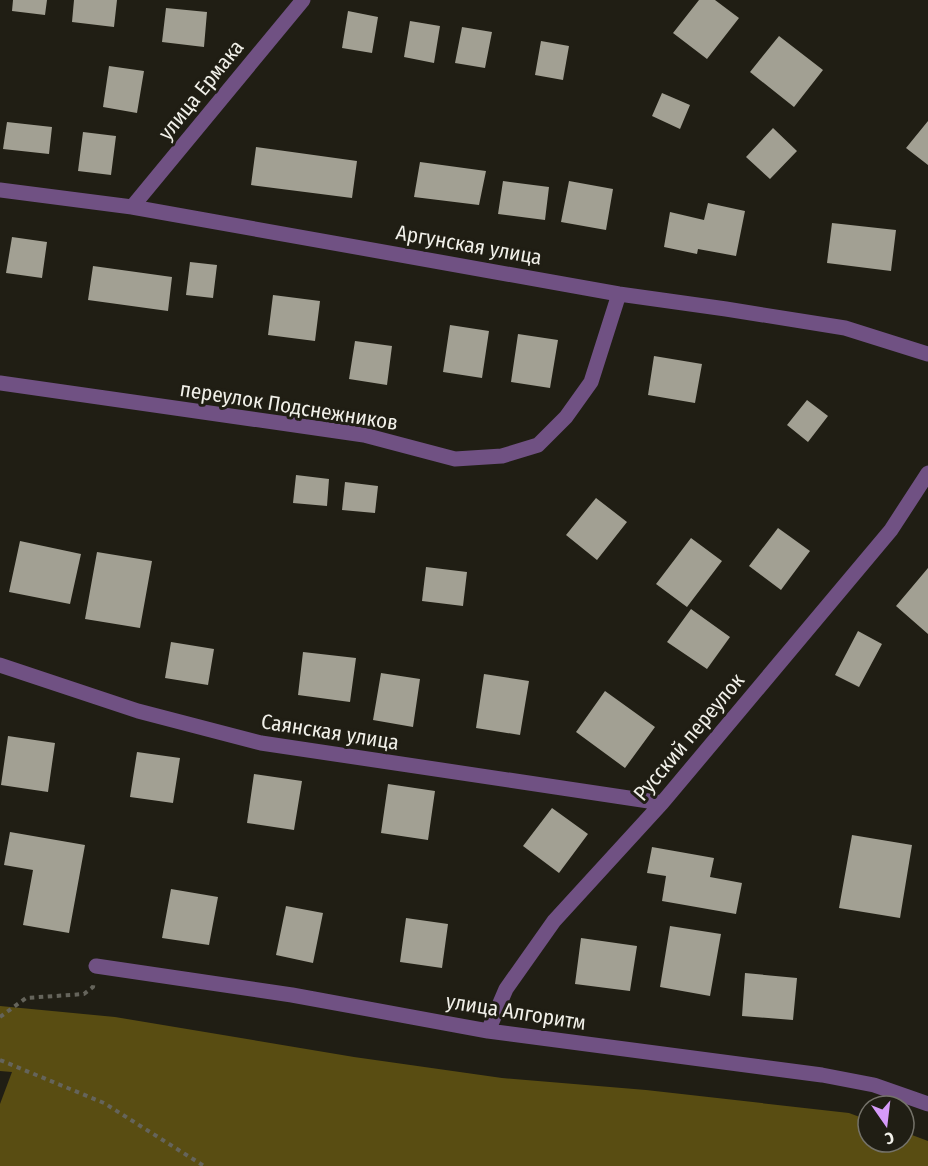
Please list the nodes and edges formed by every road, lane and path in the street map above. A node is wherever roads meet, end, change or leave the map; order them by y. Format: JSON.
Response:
{"nodes":[{"id":1,"x":303,"y":0,"type":"edge"},
{"id":2,"x":0,"y":190,"type":"edge"},
{"id":3,"x":132,"y":207,"type":"junction"},
{"id":4,"x":620,"y":294,"type":"junction"},
{"id":5,"x":928,"y":354,"type":"edge"},
{"id":6,"x":0,"y":383,"type":"edge"},
{"id":7,"x":928,"y":473,"type":"edge"},
{"id":8,"x":0,"y":665,"type":"edge"},
{"id":9,"x":662,"y":803,"type":"junction"},
{"id":10,"x":96,"y":966,"type":"joint"},
{"id":11,"x":0,"y":1017,"type":"edge"},
{"id":12,"x":488,"y":1031,"type":"junction"},
{"id":13,"x":0,"y":1060,"type":"edge"},
{"id":14,"x":928,"y":1104,"type":"edge"},
{"id":15,"x":204,"y":1166,"type":"edge"}],
"edges":[{"from":1,"to":3,"type":"street","name":"улица Ермака"},
{"from":2,"to":3,"type":"street","name":"Аргунская улица"},
{"from":3,"to":4,"type":"street","name":"Аргунская улица"},
{"from":4,"to":5,"type":"street","name":"Аргунская улица"},
{"from":4,"to":6,"type":"street","name":"переулок Подснежников"},
{"from":7,"to":9,"type":"street","name":"Русский переулок"},
{"from":8,"to":9,"type":"street","name":"Саянская улица"},
{"from":9,"to":12,"type":"street","name":"Русский переулок"},
{"from":10,"to":11,"type":"path"},
{"from":10,"to":12,"type":"street","name":"улица Алгоритм"},
{"from":12,"to":14,"type":"street","name":"улица Алгоритм"},
{"from":13,"to":15,"type":"path"}]}
